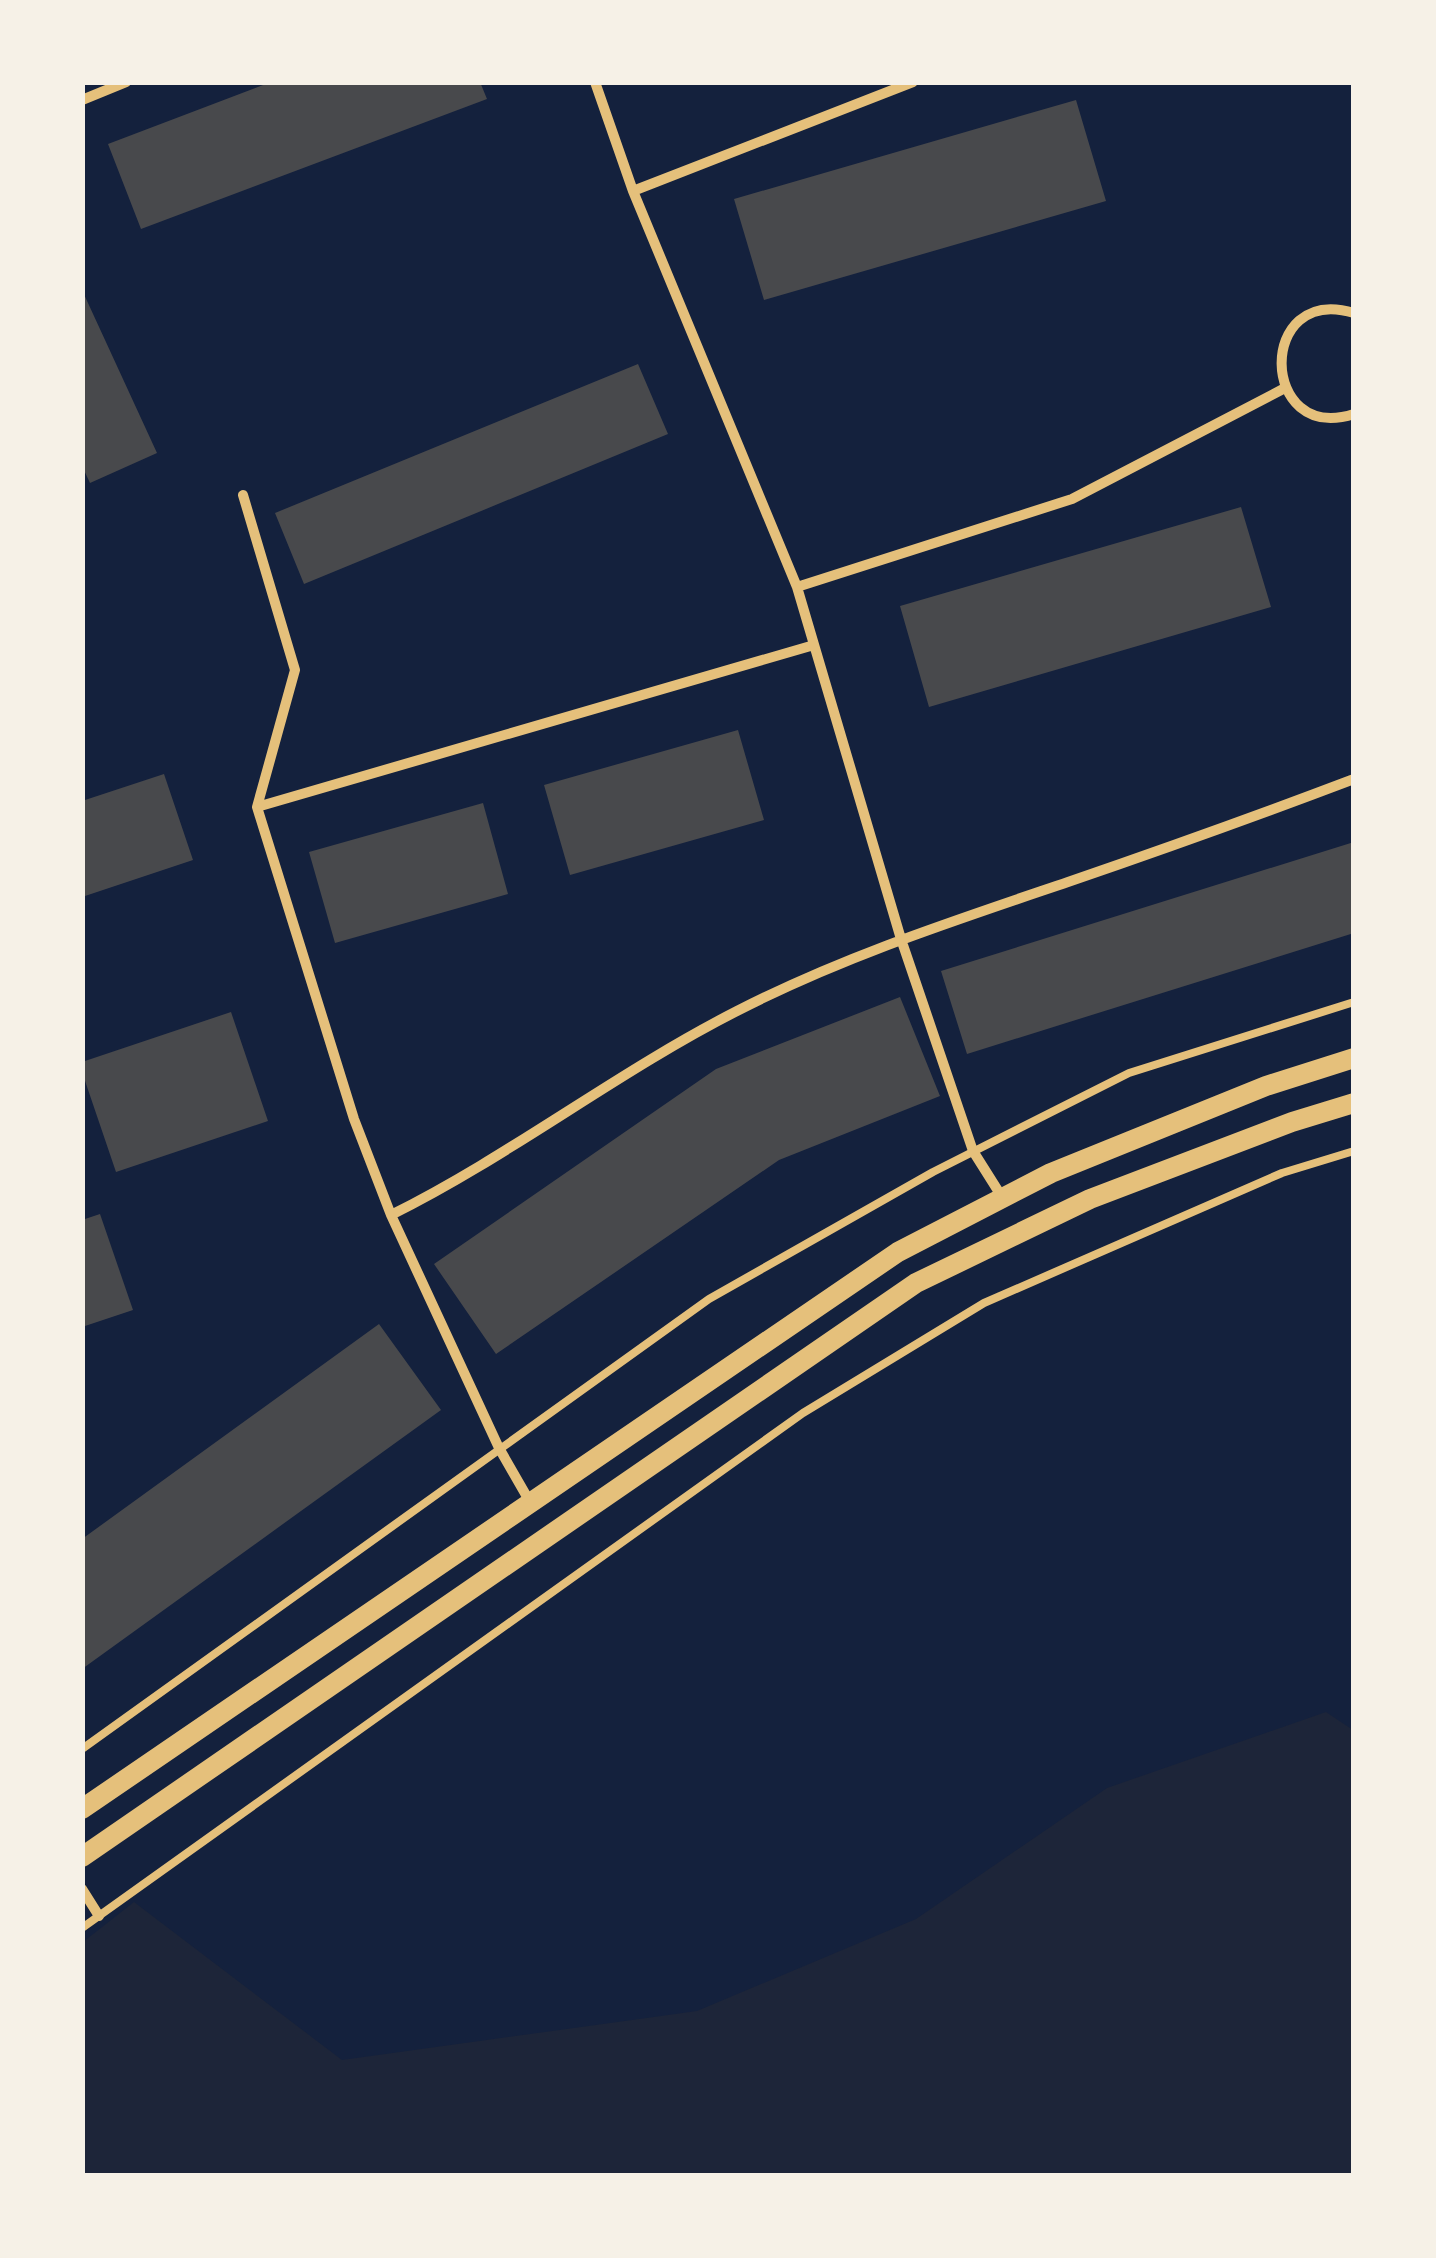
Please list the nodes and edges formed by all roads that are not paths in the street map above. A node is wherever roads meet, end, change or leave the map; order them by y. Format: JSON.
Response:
{"nodes":[{"id":1,"x":126,"y":82,"type":"edge"},
{"id":2,"x":595,"y":82,"type":"edge"},
{"id":3,"x":913,"y":82,"type":"edge"},
{"id":4,"x":82,"y":100,"type":"edge"},
{"id":5,"x":633,"y":190,"type":"junction"},
{"id":6,"x":1354,"y":312,"type":"edge"},
{"id":7,"x":1285,"y":388,"type":"junction"},
{"id":8,"x":1354,"y":414,"type":"edge"},
{"id":9,"x":244,"y":496,"type":"dead end"},
{"id":10,"x":797,"y":588,"type":"junction"},
{"id":11,"x":814,"y":645,"type":"junction"},
{"id":12,"x":1354,"y":779,"type":"edge"},
{"id":13,"x":257,"y":807,"type":"junction"},
{"id":14,"x":902,"y":939,"type":"junction"},
{"id":15,"x":1354,"y":1002,"type":"edge"},
{"id":16,"x":1354,"y":1058,"type":"edge"},
{"id":17,"x":1354,"y":1103,"type":"edge"},
{"id":18,"x":973,"y":1151,"type":"junction"},
{"id":19,"x":1354,"y":1152,"type":"edge"},
{"id":20,"x":1003,"y":1198,"type":"junction"},
{"id":21,"x":391,"y":1215,"type":"junction"},
{"id":22,"x":499,"y":1448,"type":"junction"},
{"id":23,"x":530,"y":1503,"type":"junction"},
{"id":24,"x":82,"y":1749,"type":"edge"},
{"id":25,"x":82,"y":1809,"type":"edge"},
{"id":26,"x":82,"y":1857,"type":"edge"},
{"id":27,"x":82,"y":1889,"type":"edge"},
{"id":28,"x":99,"y":1916,"type":"junction"},
{"id":29,"x":82,"y":1928,"type":"edge"}],
"edges":[{"from":1,"to":4,"type":"street"},
{"from":2,"to":5,"type":"street"},
{"from":3,"to":5,"type":"street"},
{"from":5,"to":10,"type":"street"},
{"from":6,"to":7,"type":"street"},
{"from":7,"to":8,"type":"street"},
{"from":7,"to":10,"type":"street"},
{"from":9,"to":13,"type":"street"},
{"from":10,"to":11,"type":"street"},
{"from":11,"to":13,"type":"street"},
{"from":11,"to":14,"type":"street"},
{"from":12,"to":14,"type":"street"},
{"from":13,"to":21,"type":"street"},
{"from":14,"to":18,"type":"street"},
{"from":14,"to":21,"type":"street"},
{"from":15,"to":18,"type":"lane"},
{"from":16,"to":20,"type":"main road"},
{"from":17,"to":26,"type":"main road"},
{"from":18,"to":20,"type":"street"},
{"from":18,"to":22,"type":"lane"},
{"from":19,"to":28,"type":"lane"},
{"from":20,"to":23,"type":"main road"},
{"from":21,"to":22,"type":"street"},
{"from":22,"to":23,"type":"street"},
{"from":22,"to":24,"type":"lane"},
{"from":23,"to":25,"type":"main road"},
{"from":27,"to":28,"type":"street"},
{"from":28,"to":29,"type":"lane"}]}
